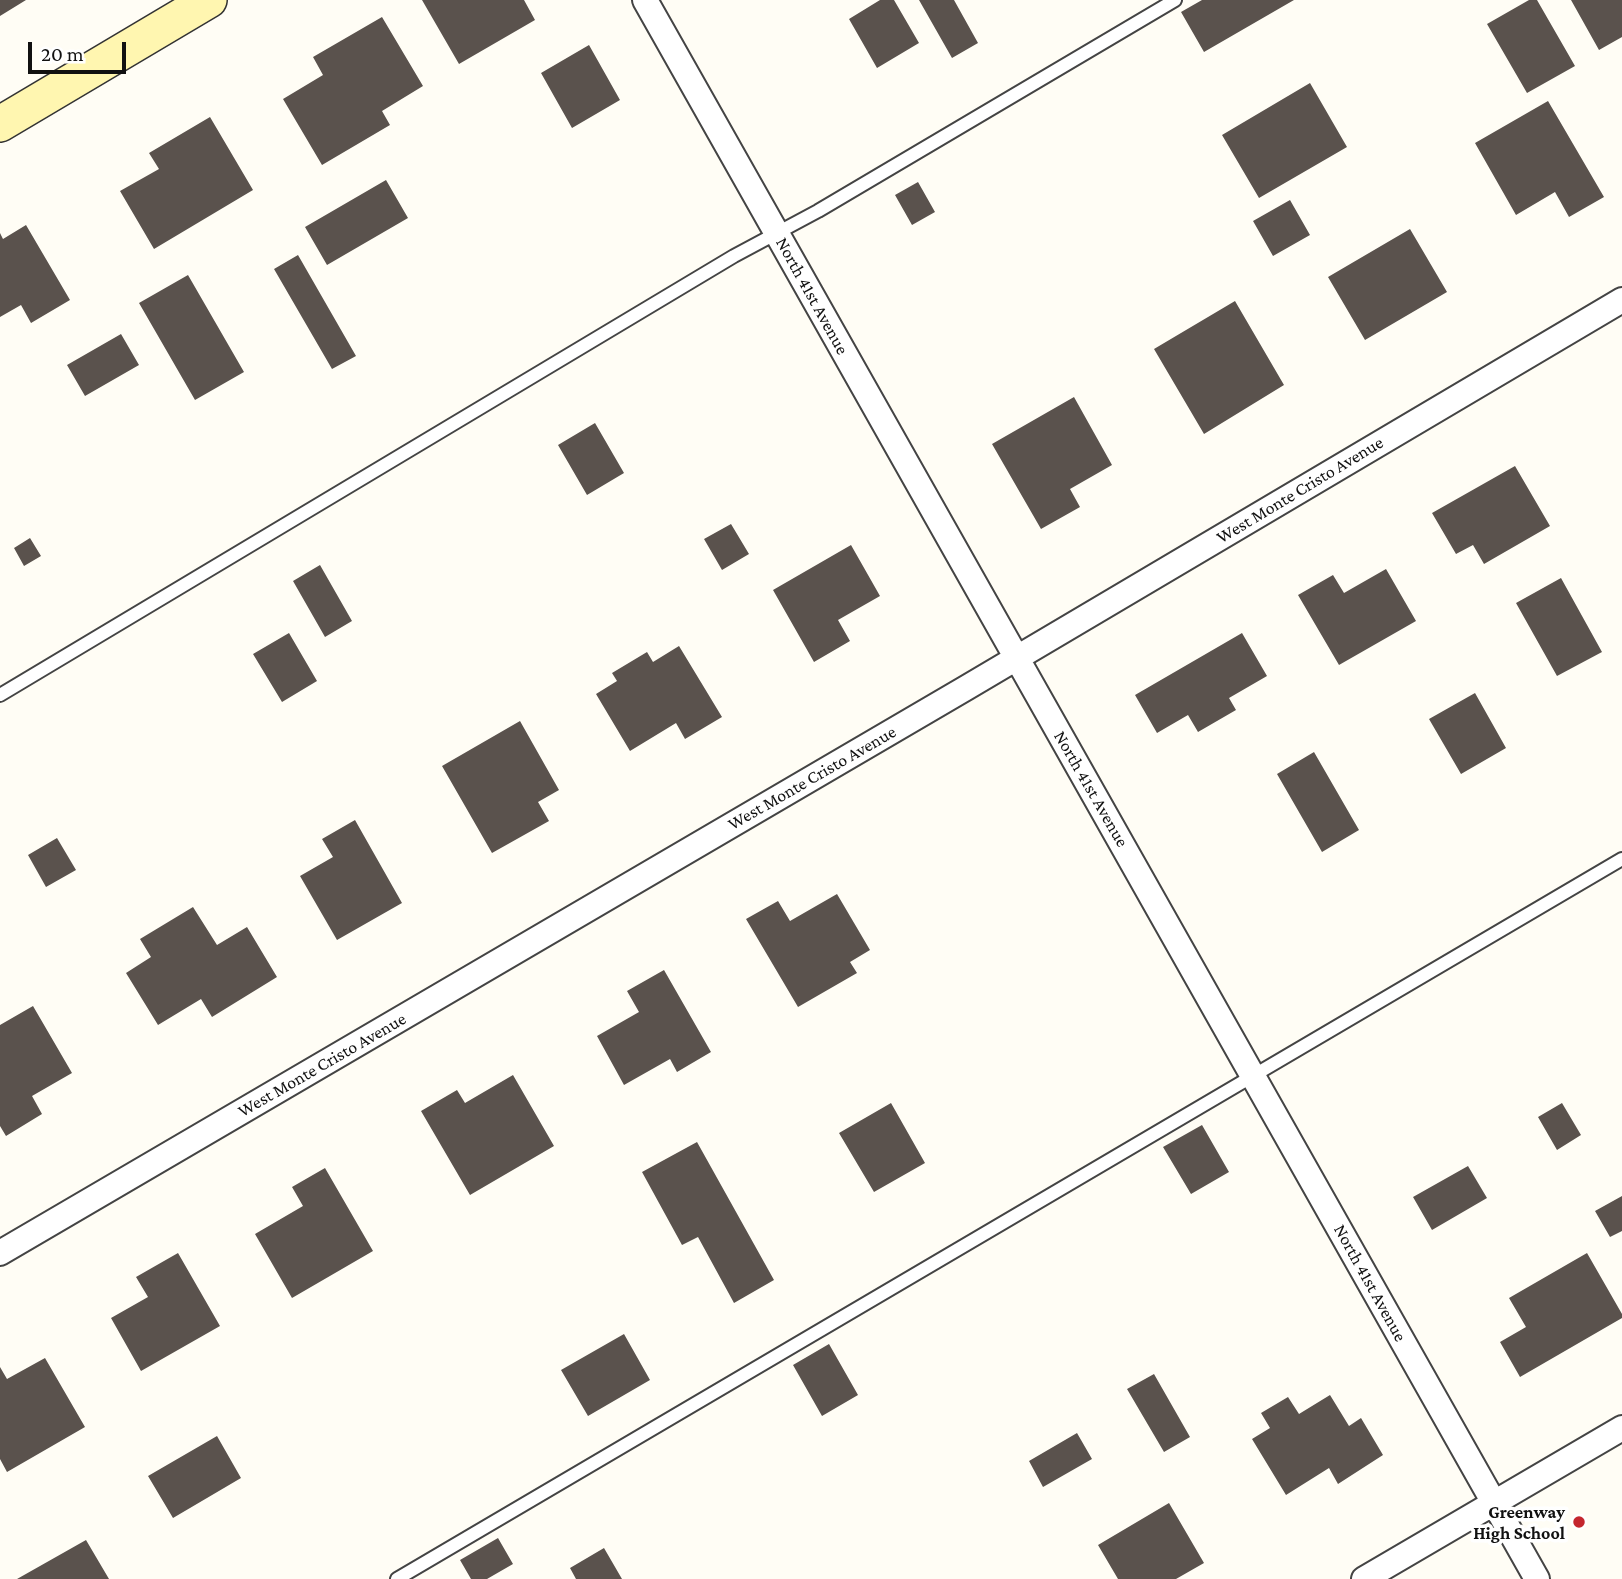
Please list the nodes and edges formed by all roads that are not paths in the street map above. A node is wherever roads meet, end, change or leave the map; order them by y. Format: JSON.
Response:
{"nodes":[{"id":1,"x":645,"y":0,"type":"edge"},
{"id":2,"x":1175,"y":0,"type":"edge"},
{"id":3,"x":188,"y":5,"type":"edge"},
{"id":4,"x":0,"y":124,"type":"edge"},
{"id":5,"x":777,"y":233,"type":"junction"},
{"id":6,"x":1622,"y":300,"type":"edge"},
{"id":7,"x":1017,"y":658,"type":"junction"},
{"id":8,"x":0,"y":695,"type":"edge"},
{"id":9,"x":1622,"y":859,"type":"edge"},
{"id":10,"x":1254,"y":1076,"type":"junction"},
{"id":11,"x":0,"y":1253,"type":"edge"},
{"id":12,"x":1622,"y":1428,"type":"edge"},
{"id":13,"x":1494,"y":1503,"type":"junction"},
{"id":14,"x":397,"y":1579,"type":"edge"},
{"id":15,"x":1364,"y":1579,"type":"edge"},
{"id":16,"x":1537,"y":1579,"type":"edge"}],
"edges":[{"from":1,"to":5,"type":"street","name":"North 41st Avenue"},
{"from":2,"to":5,"type":"lane"},
{"from":3,"to":4,"type":"street"},
{"from":5,"to":7,"type":"street","name":"North 41st Avenue"},
{"from":5,"to":8,"type":"lane"},
{"from":6,"to":7,"type":"street","name":"West Monte Cristo Avenue"},
{"from":7,"to":10,"type":"street","name":"North 41st Avenue"},
{"from":7,"to":11,"type":"street","name":"West Monte Cristo Avenue"},
{"from":9,"to":10,"type":"lane"},
{"from":10,"to":13,"type":"street","name":"North 41st Avenue"},
{"from":10,"to":14,"type":"lane"},
{"from":12,"to":13,"type":"street"},
{"from":13,"to":15,"type":"street"},
{"from":13,"to":16,"type":"street","name":"North 41st Avenue"}]}
